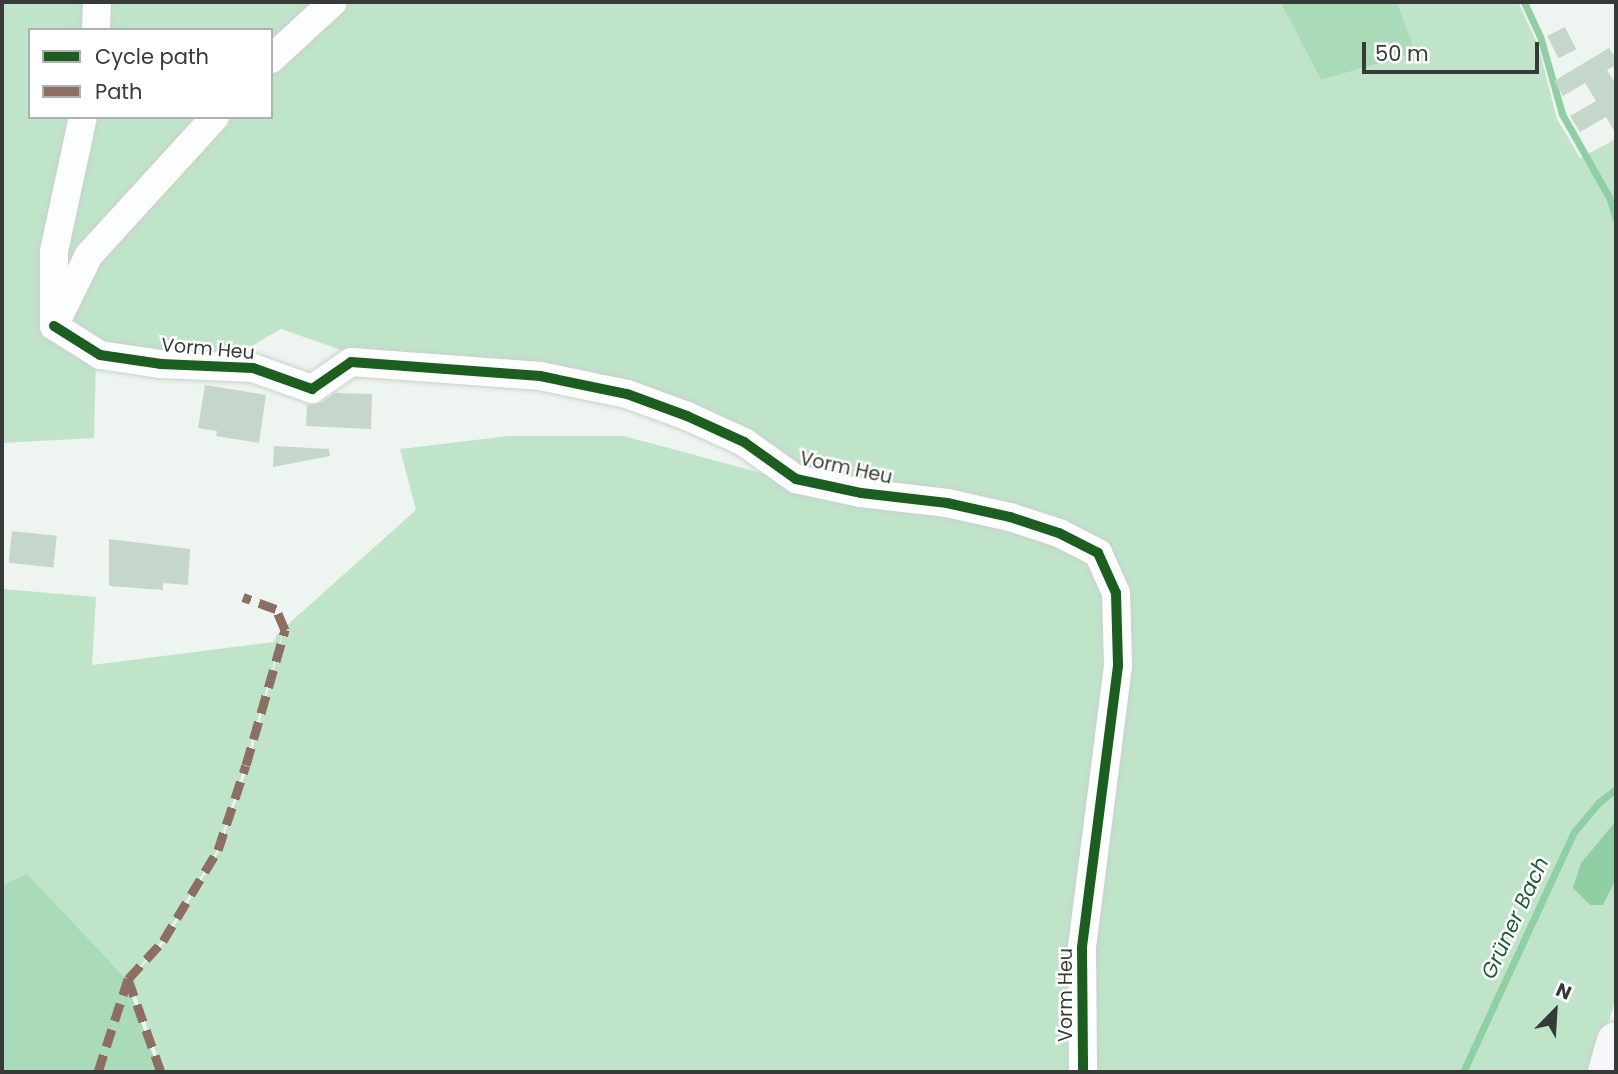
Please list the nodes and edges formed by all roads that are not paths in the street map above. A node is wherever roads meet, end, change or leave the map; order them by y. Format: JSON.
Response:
{"nodes":[{"id":1,"x":97,"y":2,"type":"edge"},
{"id":2,"x":333,"y":2,"type":"edge"},
{"id":3,"x":96,"y":28,"type":"edge"},
{"id":4,"x":273,"y":57,"type":"edge"},
{"id":5,"x":83,"y":119,"type":"edge"},
{"id":6,"x":213,"y":119,"type":"edge"},
{"id":7,"x":54,"y":326,"type":"junction"},
{"id":8,"x":1616,"y":1041,"type":"edge"},
{"id":9,"x":1083,"y":1072,"type":"edge"},
{"id":10,"x":1607,"y":1072,"type":"edge"}],
"edges":[{"from":1,"to":3,"type":"street"},
{"from":2,"to":4,"type":"street"},
{"from":5,"to":7,"type":"street"},
{"from":6,"to":7,"type":"street"},
{"from":7,"to":9,"type":"street","name":"Vorm Heu"},
{"from":8,"to":10,"type":"main road"}]}
